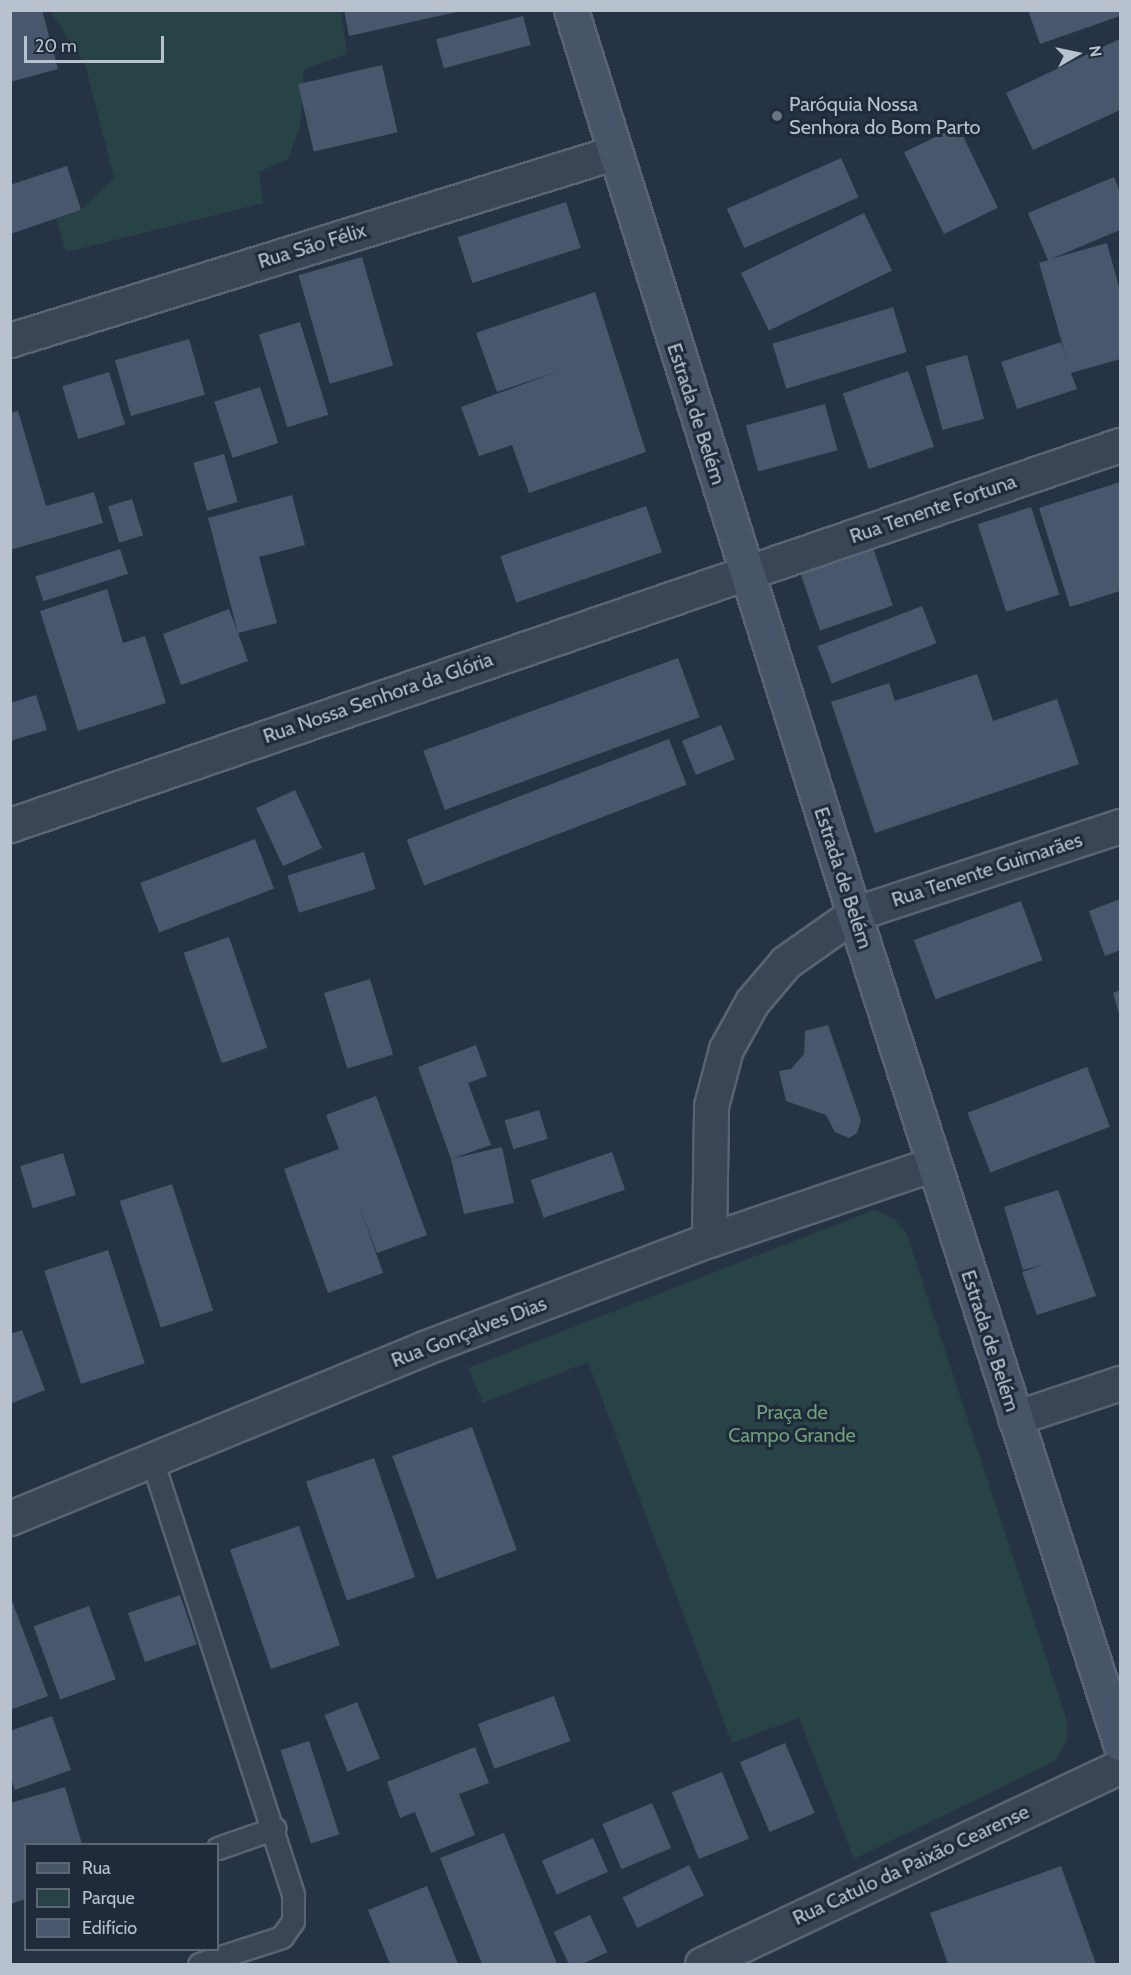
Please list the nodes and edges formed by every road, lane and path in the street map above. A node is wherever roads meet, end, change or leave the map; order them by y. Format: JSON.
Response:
{"nodes":[{"id":1,"x":571,"y":10,"type":"edge"},
{"id":2,"x":612,"y":153,"type":"junction"},
{"id":3,"x":10,"y":340,"type":"edge"},
{"id":4,"x":1120,"y":445,"type":"edge"},
{"id":5,"x":746,"y":572,"type":"junction"},
{"id":6,"x":10,"y":825,"type":"edge"},
{"id":7,"x":1120,"y":826,"type":"edge"},
{"id":8,"x":854,"y":914,"type":"junction"},
{"id":9,"x":933,"y":1164,"type":"junction"},
{"id":10,"x":709,"y":1240,"type":"junction"},
{"id":11,"x":1120,"y":1383,"type":"edge"},
{"id":12,"x":1015,"y":1418,"type":"junction"},
{"id":13,"x":152,"y":1460,"type":"junction"},
{"id":14,"x":10,"y":1518,"type":"edge"},
{"id":15,"x":1120,"y":1743,"type":"edge"},
{"id":16,"x":1120,"y":1766,"type":"edge"},
{"id":17,"x":275,"y":1828,"type":"junction"},
{"id":18,"x":219,"y":1848,"type":"edge"},
{"id":19,"x":199,"y":1965,"type":"edge"},
{"id":20,"x":702,"y":1965,"type":"edge"}],
"edges":[{"from":1,"to":2,"type":"main road","name":"Estrada de Belém"},
{"from":2,"to":3,"type":"street","name":"Rua São Félix"},
{"from":2,"to":5,"type":"main road","name":"Estrada de Belém"},
{"from":4,"to":5,"type":"street","name":"Rua Tenente Fortuna"},
{"from":5,"to":6,"type":"street","name":"Rua Nossa Senhora da Glória"},
{"from":5,"to":8,"type":"main road","name":"Estrada de Belém"},
{"from":7,"to":8,"type":"street","name":"Rua Tenente Guimarães"},
{"from":8,"to":9,"type":"main road","name":"Estrada de Belém"},
{"from":8,"to":10,"type":"street"},
{"from":9,"to":10,"type":"street","name":"Rua Gonçalves Dias"},
{"from":9,"to":12,"type":"main road","name":"Estrada de Belém"},
{"from":10,"to":13,"type":"street","name":"Rua Gonçalves Dias"},
{"from":11,"to":12,"type":"street"},
{"from":12,"to":15,"type":"main road","name":"Estrada de Belém"},
{"from":13,"to":14,"type":"street","name":"Rua Gonçalves Dias"},
{"from":13,"to":17,"type":"lane"},
{"from":16,"to":20,"type":"street","name":"Rua Catulo da Paixão Cearense"},
{"from":17,"to":18,"type":"lane"},
{"from":17,"to":19,"type":"lane"}]}
